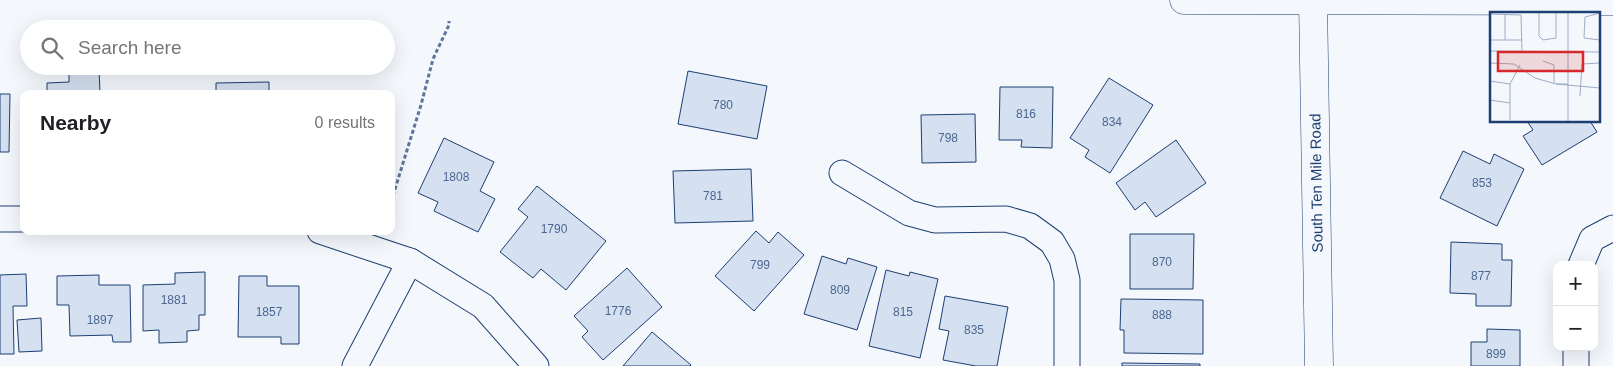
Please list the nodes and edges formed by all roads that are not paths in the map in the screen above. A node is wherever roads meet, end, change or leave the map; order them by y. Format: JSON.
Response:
{"nodes":[{"id":1,"x":1184,"y":0,"type":"edge"},
{"id":2,"x":1314,"y":1,"type":"edge"},
{"id":3,"x":1613,"y":1,"type":"edge"},
{"id":4,"x":842,"y":173,"type":"dead end"},
{"id":5,"x":20,"y":218,"type":"edge"},
{"id":6,"x":0,"y":219,"type":"edge"},
{"id":7,"x":1602,"y":233,"type":"edge"},
{"id":8,"x":332,"y":235,"type":"edge"},
{"id":9,"x":410,"y":261,"type":"junction"},
{"id":10,"x":1584,"y":261,"type":"edge"},
{"id":11,"x":1576,"y":351,"type":"edge"},
{"id":12,"x":355,"y":366,"type":"edge"},
{"id":13,"x":536,"y":366,"type":"edge"},
{"id":14,"x":1067,"y":366,"type":"edge"},
{"id":15,"x":1318,"y":366,"type":"edge"},
{"id":16,"x":1576,"y":366,"type":"edge"}],
"edges":[{"from":1,"to":2,"type":"street"},
{"from":2,"to":3,"type":"street"},
{"from":2,"to":15,"type":"street","name":"South Ten Mile Road"},
{"from":4,"to":14,"type":"street"},
{"from":5,"to":6,"type":"street"},
{"from":7,"to":10,"type":"street"},
{"from":8,"to":9,"type":"street"},
{"from":9,"to":12,"type":"street"},
{"from":9,"to":13,"type":"street"},
{"from":11,"to":16,"type":"street"}]}
